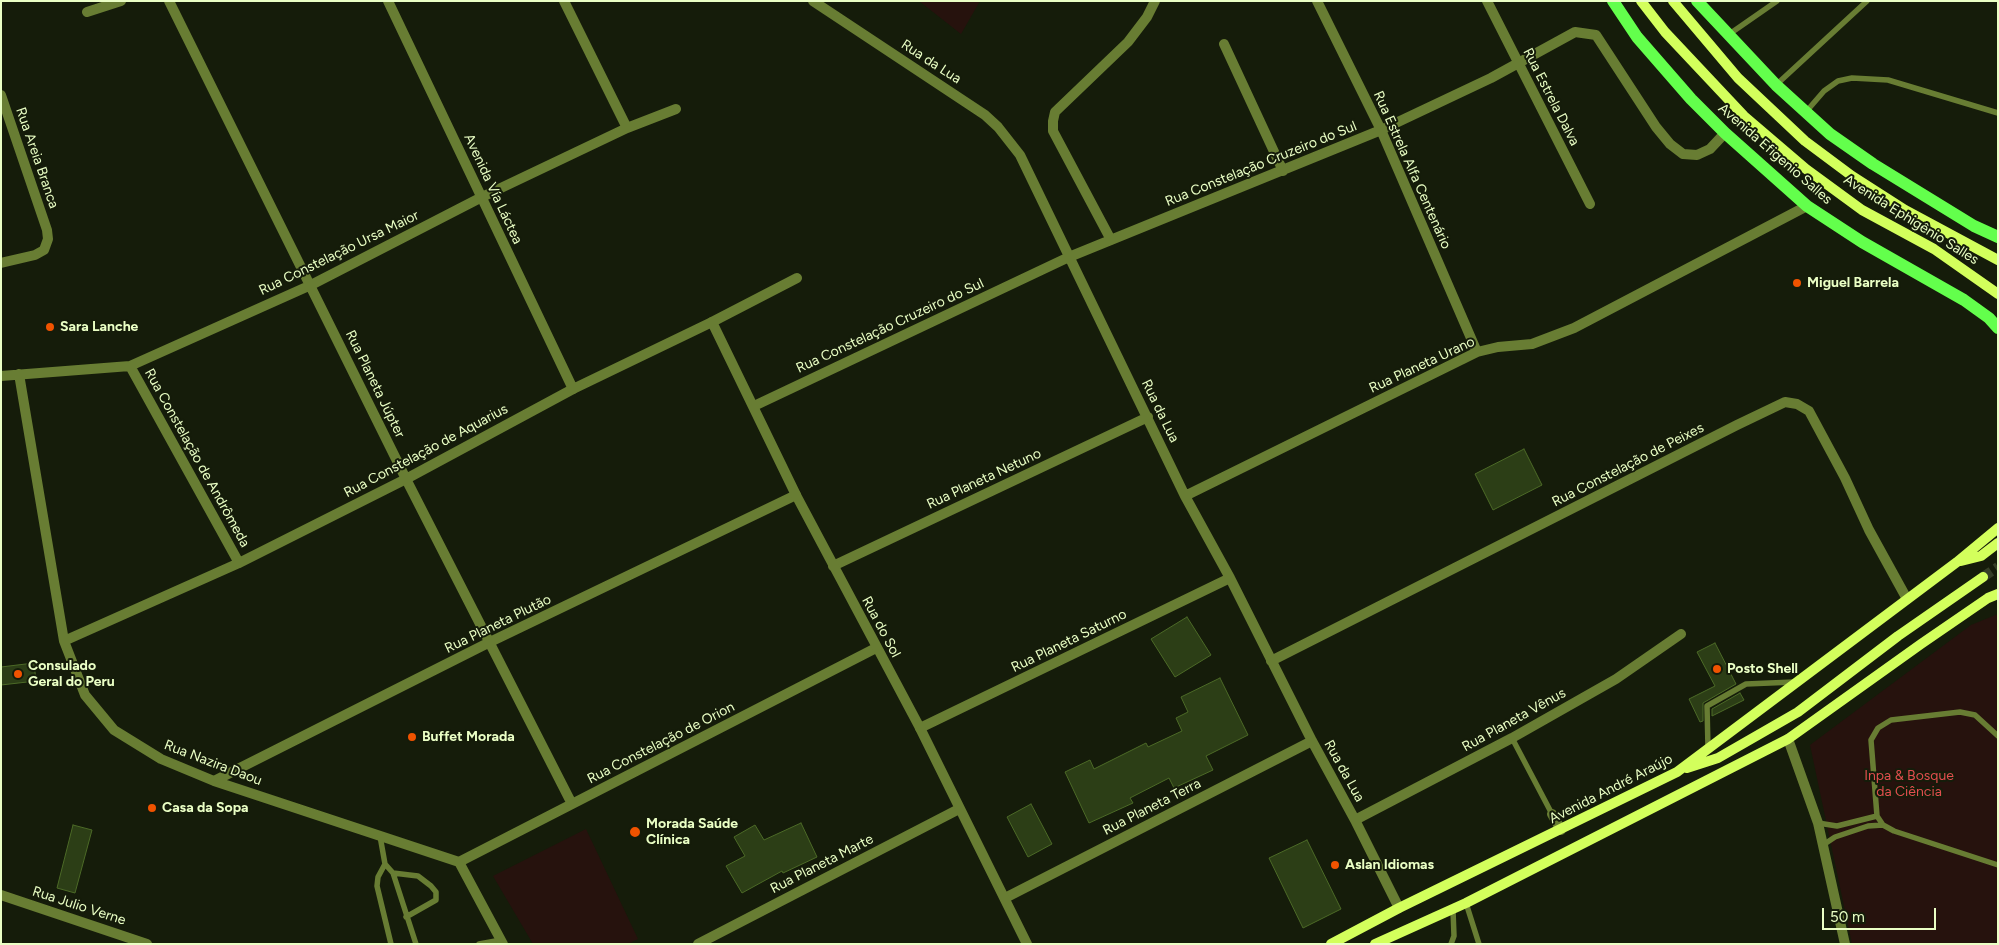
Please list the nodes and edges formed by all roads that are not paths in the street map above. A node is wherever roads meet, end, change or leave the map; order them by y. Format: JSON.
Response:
{"nodes":[{"id":1,"x":120,"y":1,"type":"edge"},
{"id":2,"x":170,"y":1,"type":"edge"},
{"id":3,"x":388,"y":1,"type":"edge"},
{"id":4,"x":564,"y":1,"type":"edge"},
{"id":5,"x":813,"y":1,"type":"edge"},
{"id":6,"x":1155,"y":1,"type":"edge"},
{"id":7,"x":1318,"y":1,"type":"edge"},
{"id":8,"x":1487,"y":1,"type":"edge"},
{"id":9,"x":1613,"y":1,"type":"edge"},
{"id":10,"x":1641,"y":1,"type":"edge"},
{"id":11,"x":1673,"y":1,"type":"edge"},
{"id":12,"x":1697,"y":1,"type":"edge"},
{"id":13,"x":1778,"y":1,"type":"edge"},
{"id":14,"x":1867,"y":1,"type":"edge"},
{"id":15,"x":87,"y":12,"type":"dead end"},
{"id":16,"x":1728,"y":35,"type":"junction"},
{"id":17,"x":1224,"y":44,"type":"dead end"},
{"id":18,"x":1518,"y":63,"type":"junction"},
{"id":19,"x":1776,"y":85,"type":"junction"},
{"id":20,"x":1,"y":95,"type":"edge"},
{"id":21,"x":676,"y":109,"type":"dead end"},
{"id":22,"x":1805,"y":113,"type":"junction"},
{"id":23,"x":1998,"y":113,"type":"edge"},
{"id":24,"x":6,"y":125,"type":"edge"},
{"id":25,"x":627,"y":128,"type":"junction"},
{"id":26,"x":1381,"y":130,"type":"junction"},
{"id":27,"x":1725,"y":133,"type":"junction"},
{"id":28,"x":1283,"y":171,"type":"junction"},
{"id":29,"x":482,"y":197,"type":"junction"},
{"id":30,"x":1590,"y":204,"type":"dead end"},
{"id":31,"x":1808,"y":206,"type":"junction"},
{"id":32,"x":1997,"y":237,"type":"edge"},
{"id":33,"x":1111,"y":240,"type":"junction"},
{"id":34,"x":1069,"y":257,"type":"junction"},
{"id":35,"x":1998,"y":260,"type":"edge"},
{"id":36,"x":1,"y":263,"type":"edge"},
{"id":37,"x":797,"y":278,"type":"dead end"},
{"id":38,"x":311,"y":285,"type":"junction"},
{"id":39,"x":1998,"y":294,"type":"edge"},
{"id":40,"x":1993,"y":321,"type":"edge"},
{"id":41,"x":712,"y":322,"type":"junction"},
{"id":42,"x":1998,"y":328,"type":"edge"},
{"id":43,"x":1477,"y":352,"type":"junction"},
{"id":44,"x":130,"y":366,"type":"junction"},
{"id":45,"x":19,"y":374,"type":"junction"},
{"id":46,"x":1,"y":376,"type":"edge"},
{"id":47,"x":572,"y":389,"type":"junction"},
{"id":48,"x":754,"y":406,"type":"junction"},
{"id":49,"x":1148,"y":417,"type":"junction"},
{"id":50,"x":406,"y":479,"type":"junction"},
{"id":51,"x":796,"y":495,"type":"junction"},
{"id":52,"x":1186,"y":496,"type":"junction"},
{"id":53,"x":1998,"y":528,"type":"edge"},
{"id":54,"x":1998,"y":543,"type":"edge"},
{"id":55,"x":1957,"y":562,"type":"junction"},
{"id":56,"x":239,"y":564,"type":"junction"},
{"id":57,"x":832,"y":566,"type":"junction"},
{"id":58,"x":1983,"y":577,"type":"tunnel mouth"},
{"id":59,"x":1230,"y":578,"type":"junction"},
{"id":60,"x":1998,"y":587,"type":"edge"},
{"id":61,"x":1993,"y":596,"type":"edge"},
{"id":62,"x":1907,"y":599,"type":"junction"},
{"id":63,"x":1681,"y":634,"type":"dead end"},
{"id":64,"x":64,"y":641,"type":"junction"},
{"id":65,"x":490,"y":642,"type":"junction"},
{"id":66,"x":876,"y":648,"type":"junction"},
{"id":67,"x":1271,"y":661,"type":"junction"},
{"id":68,"x":1796,"y":682,"type":"junction"},
{"id":69,"x":920,"y":728,"type":"junction"},
{"id":70,"x":1998,"y":736,"type":"edge"},
{"id":71,"x":1512,"y":738,"type":"junction"},
{"id":72,"x":1788,"y":739,"type":"junction"},
{"id":73,"x":1312,"y":741,"type":"junction"},
{"id":74,"x":1708,"y":748,"type":"junction"},
{"id":75,"x":1677,"y":772,"type":"junction"},
{"id":76,"x":214,"y":781,"type":"junction"},
{"id":77,"x":572,"y":804,"type":"junction"},
{"id":78,"x":959,"y":809,"type":"junction"},
{"id":79,"x":1552,"y":814,"type":"joint"},
{"id":80,"x":1877,"y":816,"type":"junction"},
{"id":81,"x":1355,"y":820,"type":"junction"},
{"id":82,"x":1818,"y":823,"type":"junction"},
{"id":83,"x":1882,"y":825,"type":"junction"},
{"id":84,"x":1561,"y":830,"type":"junction"},
{"id":85,"x":380,"y":836,"type":"junction"},
{"id":86,"x":1823,"y":845,"type":"junction"},
{"id":87,"x":459,"y":862,"type":"junction"},
{"id":88,"x":385,"y":864,"type":"junction"},
{"id":89,"x":1998,"y":865,"type":"edge"},
{"id":90,"x":392,"y":873,"type":"junction"},
{"id":91,"x":1,"y":895,"type":"edge"},
{"id":92,"x":1005,"y":898,"type":"junction"},
{"id":93,"x":1466,"y":904,"type":"junction"},
{"id":94,"x":1399,"y":908,"type":"junction"},
{"id":95,"x":1453,"y":910,"type":"junction"},
{"id":96,"x":406,"y":918,"type":"junction"},
{"id":97,"x":502,"y":942,"type":"edge"},
{"id":98,"x":147,"y":944,"type":"edge"},
{"id":99,"x":391,"y":944,"type":"edge"},
{"id":100,"x":416,"y":944,"type":"edge"},
{"id":101,"x":479,"y":944,"type":"edge"},
{"id":102,"x":698,"y":944,"type":"edge"},
{"id":103,"x":1027,"y":944,"type":"edge"},
{"id":104,"x":1331,"y":944,"type":"edge"},
{"id":105,"x":1375,"y":944,"type":"edge"},
{"id":106,"x":1451,"y":944,"type":"edge"},
{"id":107,"x":1479,"y":944,"type":"edge"},
{"id":108,"x":1845,"y":944,"type":"edge"}],
"edges":[{"from":1,"to":15,"type":"street"},
{"from":2,"to":38,"type":"street","name":"Rua Planeta Júpter"},
{"from":3,"to":29,"type":"street","name":"Avenida Vía Láctea"},
{"from":4,"to":25,"type":"street"},
{"from":5,"to":34,"type":"street","name":"Rua da Lua"},
{"from":6,"to":33,"type":"street"},
{"from":7,"to":26,"type":"street","name":"Rua Estrela Alfa Centenário"},
{"from":8,"to":18,"type":"street","name":"Rua Estrela Dalva"},
{"from":9,"to":27,"type":"main road","name":"Avenida Efigenio Salles"},
{"from":10,"to":39,"type":"main road","name":"Avenida Ephigênio Salles"},
{"from":11,"to":35,"type":"main road","name":"Avenida Ephigênio Salles"},
{"from":12,"to":16,"type":"main road","name":"Avenida Ephigênio Salles"},
{"from":13,"to":16,"type":"lane"},
{"from":14,"to":19,"type":"lane"},
{"from":16,"to":19,"type":"main road","name":"Avenida Ephigênio Salles"},
{"from":17,"to":28,"type":"street"},
{"from":18,"to":26,"type":"street","name":"Rua Constelação Cruzeiro do Sul"},
{"from":18,"to":27,"type":"street","name":"Rua Constelação Cruzeiro do Sul"},
{"from":18,"to":30,"type":"street","name":"Rua Estrela Dalva"},
{"from":19,"to":22,"type":"main road","name":"Avenida Ephigênio Salles"},
{"from":20,"to":24,"type":"street","name":"Rua Areia Branca"},
{"from":21,"to":25,"type":"street","name":"Rua Constelação Ursa Maior"},
{"from":22,"to":23,"type":"lane"},
{"from":22,"to":32,"type":"main road","name":"Avenida Ephigênio Salles"},
{"from":24,"to":36,"type":"street","name":"Rua Areia Branca"},
{"from":25,"to":29,"type":"street","name":"Rua Constelação Ursa Maior"},
{"from":26,"to":28,"type":"street","name":"Rua Constelação Cruzeiro do Sul"},
{"from":26,"to":43,"type":"street","name":"Rua Estrela Alfa Centenário"},
{"from":27,"to":31,"type":"main road","name":"Avenida Efigenio Salles"},
{"from":28,"to":33,"type":"street","name":"Rua Constelação Cruzeiro do Sul"},
{"from":29,"to":38,"type":"street","name":"Rua Constelação Ursa Maior"},
{"from":29,"to":47,"type":"street","name":"Avenida Vía Láctea"},
{"from":31,"to":40,"type":"main road","name":"Avenida Efigenio Salles"},
{"from":31,"to":43,"type":"street","name":"Rua Planeta Urano"},
{"from":33,"to":34,"type":"street","name":"Rua Constelação Cruzeiro do Sul"},
{"from":34,"to":48,"type":"street","name":"Rua Constelação Cruzeiro do Sul"},
{"from":34,"to":49,"type":"street","name":"Rua da Lua"},
{"from":37,"to":41,"type":"street","name":"Rua Constelação de Aquarius"},
{"from":38,"to":44,"type":"street","name":"Rua Constelação Ursa Maior"},
{"from":38,"to":50,"type":"street","name":"Rua Planeta Júpter"},
{"from":40,"to":42,"type":"main road","name":"Avenida Efigenio Salles"},
{"from":41,"to":47,"type":"street","name":"Rua Constelação de Aquarius"},
{"from":41,"to":48,"type":"street","name":"Rua do Sol"},
{"from":43,"to":52,"type":"street","name":"Rua Planeta Urano"},
{"from":44,"to":45,"type":"street","name":"Rua Constelação Ursa Maior"},
{"from":44,"to":56,"type":"street","name":"Rua Constelação de Andrômeda"},
{"from":45,"to":46,"type":"street","name":"Rua Constelação Ursa Maior"},
{"from":45,"to":64,"type":"street","name":"Rua Nazira Daou"},
{"from":47,"to":50,"type":"street","name":"Rua Constelação de Aquarius"},
{"from":48,"to":51,"type":"street","name":"Rua do Sol"},
{"from":49,"to":52,"type":"street","name":"Rua da Lua"},
{"from":49,"to":57,"type":"street","name":"Rua Planeta Netuno"},
{"from":50,"to":56,"type":"street","name":"Rua Constelação de Aquarius"},
{"from":50,"to":65,"type":"street","name":"Rua Planeta Júpter"},
{"from":51,"to":57,"type":"street","name":"Rua do Sol"},
{"from":51,"to":65,"type":"street","name":"Rua Planeta Plutão"},
{"from":52,"to":59,"type":"street","name":"Rua da Lua"},
{"from":53,"to":55,"type":"main road","name":"Avenida André Araújo"},
{"from":54,"to":55,"type":"main road"},
{"from":55,"to":62,"type":"main road","name":"Avenida André Araújo"},
{"from":56,"to":64,"type":"street","name":"Rua Constelação de Aquarius"},
{"from":57,"to":66,"type":"street","name":"Rua do Sol"},
{"from":58,"to":75,"type":"main road"},
{"from":59,"to":67,"type":"street","name":"Rua da Lua"},
{"from":59,"to":69,"type":"street","name":"Rua Planeta Saturno"},
{"from":60,"to":61,"type":"main road"},
{"from":61,"to":72,"type":"main road"},
{"from":62,"to":67,"type":"street","name":"Rua Constelação de Peixes"},
{"from":62,"to":68,"type":"main road","name":"Avenida André Araújo"},
{"from":63,"to":71,"type":"street","name":"Rua Planeta Vênus"},
{"from":64,"to":76,"type":"street","name":"Rua Nazira Daou"},
{"from":65,"to":76,"type":"street","name":"Rua Planeta Plutão"},
{"from":65,"to":77,"type":"street","name":"Rua Planeta Júpter"},
{"from":66,"to":69,"type":"street","name":"Rua do Sol"},
{"from":66,"to":77,"type":"street","name":"Rua Constelação de Orion"},
{"from":67,"to":73,"type":"street","name":"Rua da Lua"},
{"from":68,"to":74,"type":"main road","name":"Avenida André Araújo"},
{"from":68,"to":74,"type":"lane"},
{"from":69,"to":78,"type":"street","name":"Rua do Sol"},
{"from":70,"to":80,"type":"lane"},
{"from":71,"to":79,"type":"lane"},
{"from":71,"to":81,"type":"street","name":"Rua Planeta Vênus"},
{"from":72,"to":82,"type":"street"},
{"from":72,"to":93,"type":"main road"},
{"from":73,"to":81,"type":"street","name":"Rua da Lua"},
{"from":73,"to":92,"type":"street","name":"Rua Planeta Terra"},
{"from":74,"to":75,"type":"main road","name":"Avenida André Araújo"},
{"from":75,"to":84,"type":"main road","name":"Avenida André Araújo"},
{"from":76,"to":85,"type":"street","name":"Rua Nazira Daou"},
{"from":77,"to":87,"type":"street","name":"Rua Constelação de Orion"},
{"from":78,"to":92,"type":"street","name":"Rua do Sol"},
{"from":78,"to":102,"type":"street","name":"Rua Planeta Marte"},
{"from":79,"to":84,"type":"street"},
{"from":80,"to":82,"type":"lane"},
{"from":80,"to":83,"type":"lane"},
{"from":81,"to":94,"type":"street","name":"Rua da Lua"},
{"from":82,"to":86,"type":"street"},
{"from":83,"to":86,"type":"lane"},
{"from":83,"to":89,"type":"lane"},
{"from":84,"to":94,"type":"main road","name":"Avenida André Araújo"},
{"from":85,"to":87,"type":"street","name":"Rua Nazira Daou"},
{"from":85,"to":88,"type":"lane"},
{"from":86,"to":108,"type":"street"},
{"from":87,"to":97,"type":"street"},
{"from":88,"to":90,"type":"lane"},
{"from":88,"to":99,"type":"lane"},
{"from":90,"to":96,"type":"lane"},
{"from":90,"to":96,"type":"lane"},
{"from":91,"to":98,"type":"street","name":"Rua Julio Verne"},
{"from":92,"to":103,"type":"street","name":"Rua do Sol"},
{"from":93,"to":95,"type":"main road"},
{"from":93,"to":107,"type":"lane"},
{"from":94,"to":104,"type":"main road","name":"Avenida André Araújo"},
{"from":95,"to":105,"type":"main road"},
{"from":95,"to":106,"type":"lane"},
{"from":96,"to":100,"type":"lane"},
{"from":97,"to":101,"type":"lane"}]}
